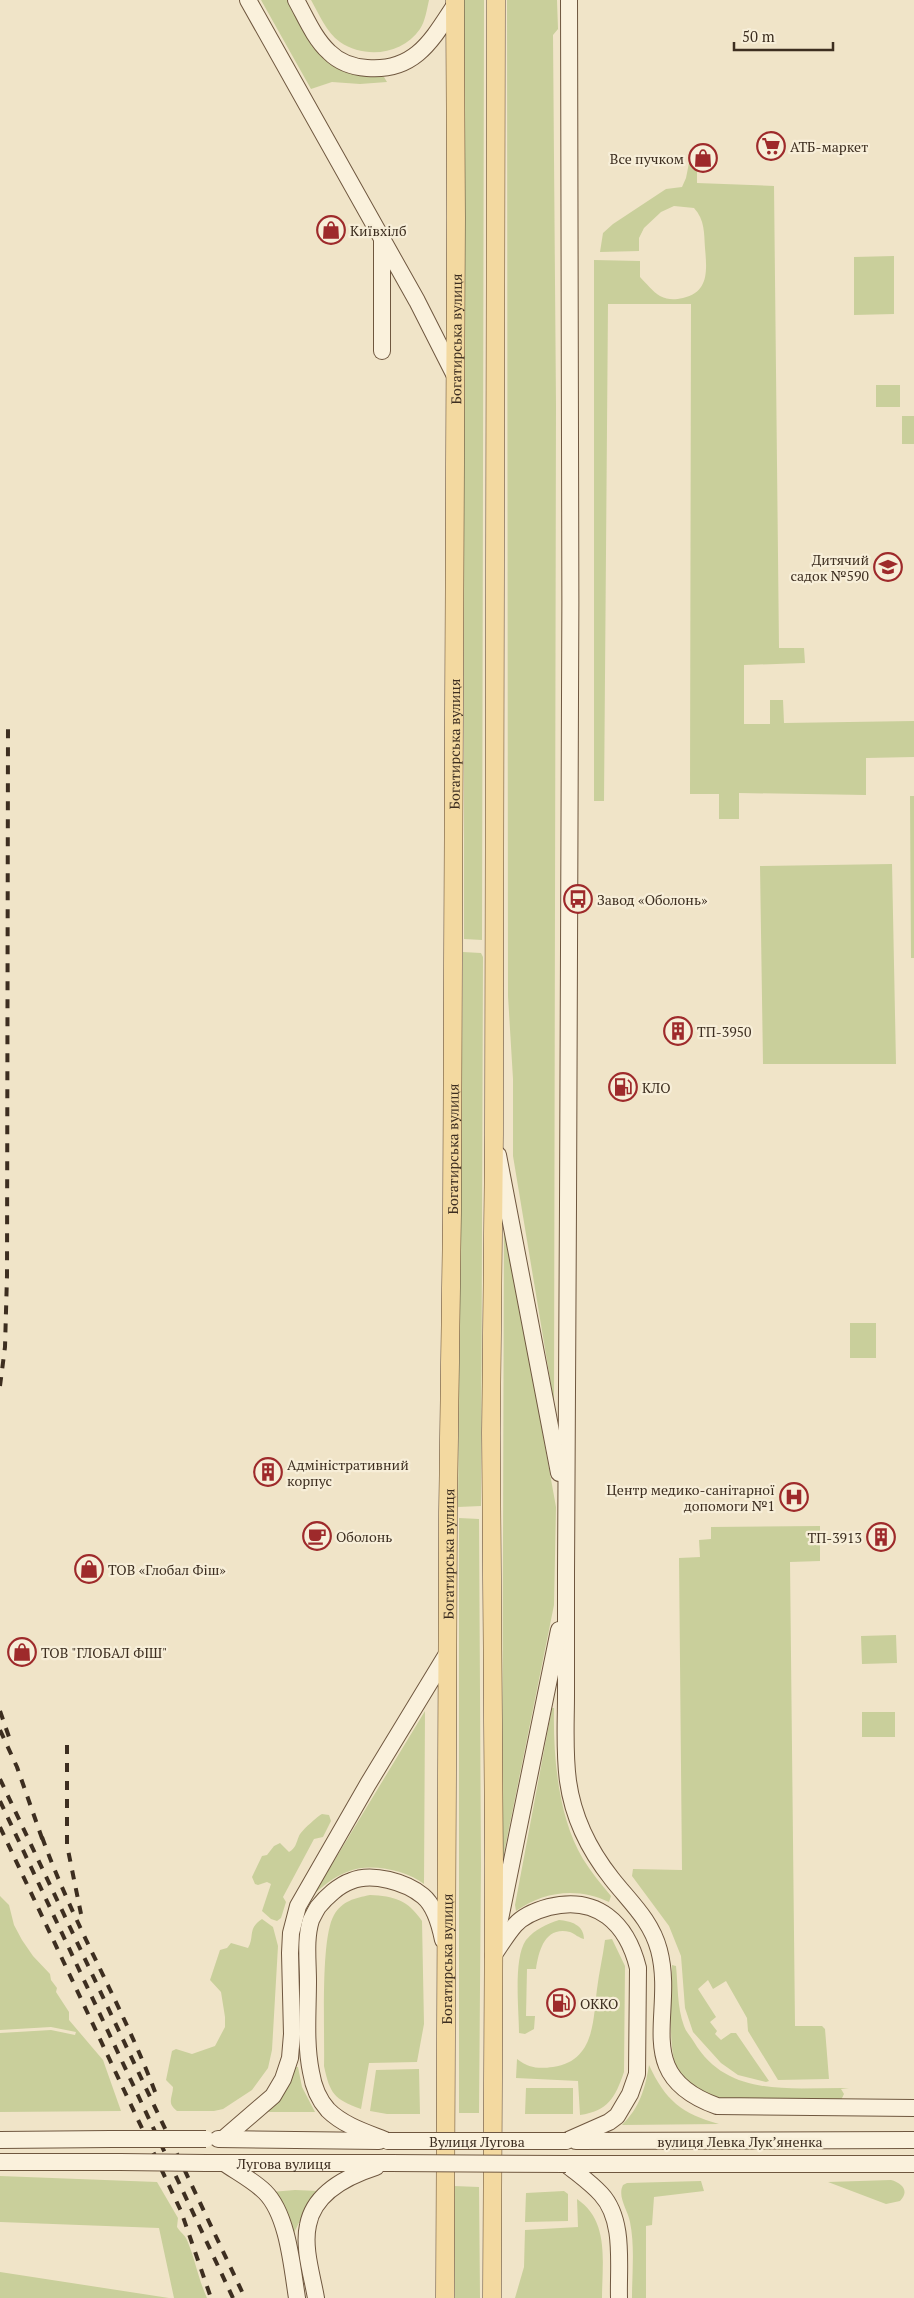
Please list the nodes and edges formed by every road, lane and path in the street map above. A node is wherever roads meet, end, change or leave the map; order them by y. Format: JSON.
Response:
{"nodes":[{"id":1,"x":248,"y":0,"type":"edge"},
{"id":2,"x":296,"y":0,"type":"edge"},
{"id":3,"x":496,"y":0,"type":"edge"},
{"id":4,"x":569,"y":0,"type":"edge"},
{"id":5,"x":454,"y":2,"type":"edge"},
{"id":6,"x":382,"y":239,"type":"junction"},
{"id":7,"x":382,"y":351,"type":"dead end"},
{"id":8,"x":455,"y":376,"type":"junction"},
{"id":9,"x":494,"y":1134,"type":"junction"},
{"id":10,"x":566,"y":1512,"type":"junction"},
{"id":11,"x":566,"y":1595,"type":"junction"},
{"id":12,"x":447,"y":1654,"type":"junction"},
{"id":13,"x":446,"y":1951,"type":"junction"},
{"id":14,"x":493,"y":1956,"type":"junction"},
{"id":15,"x":914,"y":2108,"type":"edge"},
{"id":16,"x":223,"y":2139,"type":"junction"},
{"id":17,"x":0,"y":2140,"type":"edge"},
{"id":18,"x":914,"y":2140,"type":"edge"},
{"id":19,"x":388,"y":2141,"type":"junction"},
{"id":20,"x":566,"y":2142,"type":"junction"},
{"id":21,"x":0,"y":2162,"type":"edge"},
{"id":22,"x":224,"y":2163,"type":"junction"},
{"id":23,"x":390,"y":2163,"type":"junction"},
{"id":24,"x":566,"y":2164,"type":"junction"},
{"id":25,"x":914,"y":2164,"type":"edge"},
{"id":26,"x":298,"y":2298,"type":"edge"},
{"id":27,"x":316,"y":2298,"type":"edge"},
{"id":28,"x":445,"y":2298,"type":"edge"},
{"id":29,"x":492,"y":2298,"type":"edge"},
{"id":30,"x":619,"y":2298,"type":"edge"}],
"edges":[{"from":1,"to":6,"type":"main road"},
{"from":2,"to":5,"type":"main road"},
{"from":3,"to":9,"type":"main road"},
{"from":4,"to":10,"type":"main road"},
{"from":5,"to":8,"type":"main road","name":"Богатирська вулиця"},
{"from":6,"to":7,"type":"main road"},
{"from":6,"to":8,"type":"main road"},
{"from":8,"to":12,"type":"main road","name":"Богатирська вулиця"},
{"from":9,"to":10,"type":"main road"},
{"from":9,"to":14,"type":"main road"},
{"from":10,"to":11,"type":"main road"},
{"from":11,"to":14,"type":"main road"},
{"from":11,"to":15,"type":"main road"},
{"from":12,"to":13,"type":"main road","name":"Богатирська вулиця"},
{"from":12,"to":16,"type":"main road"},
{"from":13,"to":19,"type":"main road"},
{"from":13,"to":28,"type":"main road","name":"Богатирська вулиця"},
{"from":14,"to":20,"type":"main road"},
{"from":14,"to":29,"type":"main road"},
{"from":16,"to":17,"type":"main road","name":"Лугова вулиця","bridge":true},
{"from":16,"to":19,"type":"main road","name":"Лугова вулиця"},
{"from":18,"to":20,"type":"main road","name":"вулиця Левка Лукʼяненка"},
{"from":19,"to":20,"type":"main road","name":"Вулиця Лугова","bridge":true},
{"from":21,"to":22,"type":"main road","name":"Лугова вулиця","bridge":true},
{"from":22,"to":23,"type":"main road","name":"Лугова вулиця"},
{"from":22,"to":26,"type":"main road"},
{"from":23,"to":24,"type":"main road","name":"Лугова вулиця","bridge":true},
{"from":23,"to":27,"type":"main road"},
{"from":24,"to":25,"type":"main road","name":"вулиця Левка Лукʼяненка"},
{"from":24,"to":30,"type":"main road"}]}
